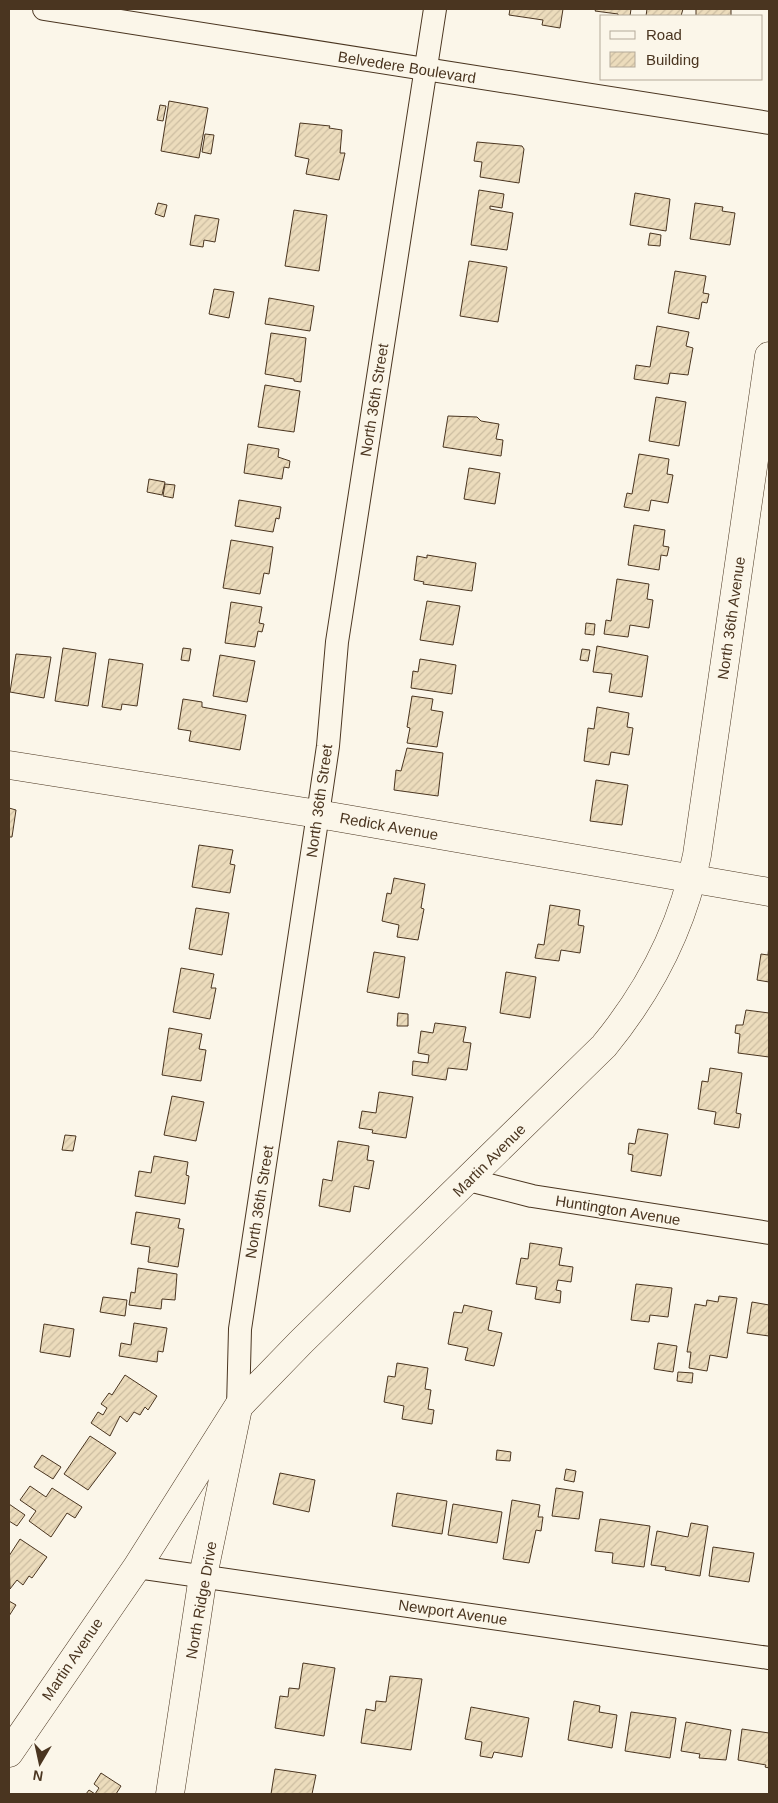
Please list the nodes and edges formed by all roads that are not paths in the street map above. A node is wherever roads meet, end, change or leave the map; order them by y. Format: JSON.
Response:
{"nodes":[{"id":1,"x":44,"y":9,"type":"edge"},
{"id":2,"x":435,"y":9,"type":"edge"},
{"id":3,"x":426,"y":70,"type":"junction"},
{"id":4,"x":769,"y":123,"type":"edge"},
{"id":5,"x":769,"y":356,"type":"edge"},
{"id":6,"x":9,"y":765,"type":"edge"},
{"id":7,"x":318,"y":814,"type":"junction"},
{"id":8,"x":692,"y":880,"type":"junction"},
{"id":9,"x":769,"y":892,"type":"edge"},
{"id":10,"x":469,"y":1180,"type":"junction"},
{"id":11,"x":769,"y":1233,"type":"edge"},
{"id":12,"x":238,"y":1407,"type":"junction"},
{"id":13,"x":137,"y":1566,"type":"junction"},
{"id":14,"x":204,"y":1576,"type":"junction"},
{"id":15,"x":769,"y":1658,"type":"edge"},
{"id":16,"x":9,"y":1753,"type":"edge"},
{"id":17,"x":170,"y":1794,"type":"edge"}],
"edges":[{"from":1,"to":3,"type":"street","name":"Belvedere Boulevard"},
{"from":2,"to":3,"type":"street","name":"North 36th Street"},
{"from":3,"to":4,"type":"street","name":"Belvedere Boulevard"},
{"from":3,"to":7,"type":"street","name":"North 36th Street"},
{"from":5,"to":8,"type":"main road","name":"North 36th Avenue"},
{"from":6,"to":7,"type":"main road","name":"Redick Avenue"},
{"from":7,"to":8,"type":"main road","name":"Redick Avenue"},
{"from":7,"to":12,"type":"street","name":"North 36th Street"},
{"from":8,"to":9,"type":"main road","name":"Redick Avenue"},
{"from":8,"to":10,"type":"main road","name":"Martin Avenue"},
{"from":10,"to":11,"type":"street","name":"Huntington Avenue"},
{"from":10,"to":12,"type":"main road","name":"Martin Avenue"},
{"from":12,"to":13,"type":"main road"},
{"from":12,"to":14,"type":"main road","name":"North Ridge Drive"},
{"from":13,"to":14,"type":"street","name":"Newport Avenue"},
{"from":13,"to":16,"type":"main road","name":"Martin Avenue"},
{"from":14,"to":15,"type":"street","name":"Newport Avenue"},
{"from":14,"to":17,"type":"main road","name":"North Ridge Drive"}]}
